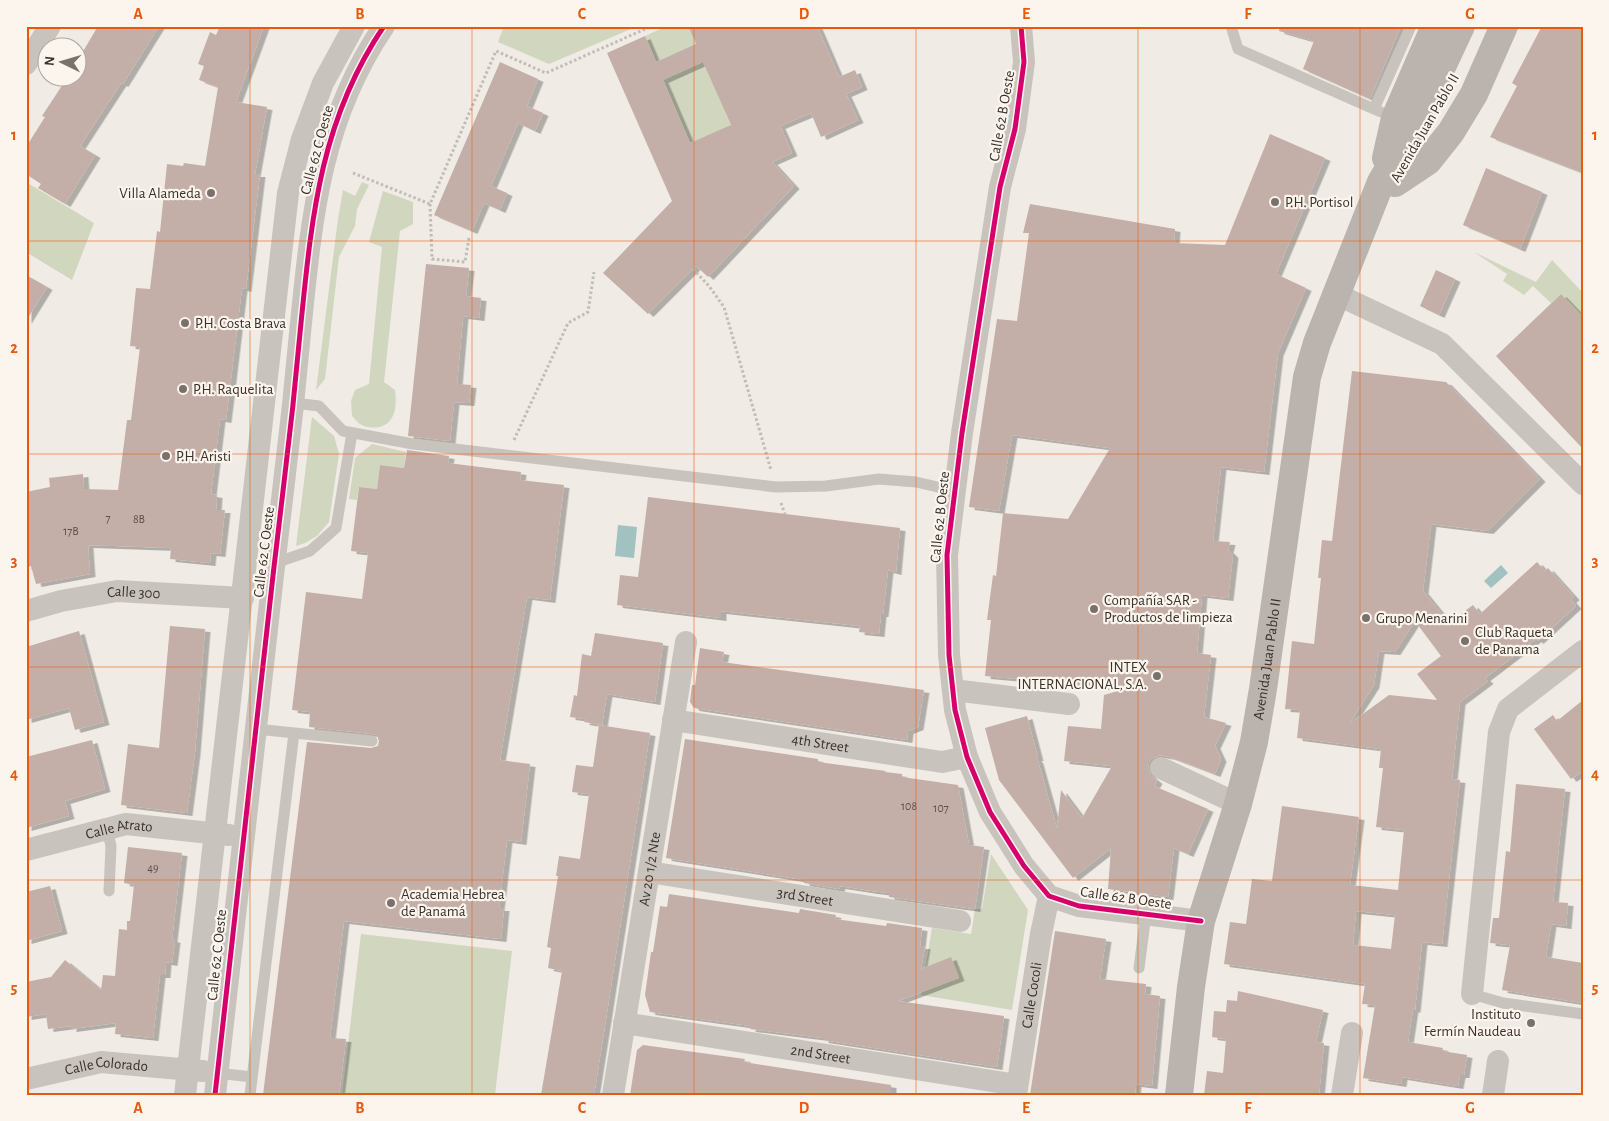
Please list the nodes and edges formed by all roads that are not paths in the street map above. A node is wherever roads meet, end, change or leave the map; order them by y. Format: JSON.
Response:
{"nodes":[{"id":1,"x":50,"y":26,"type":"edge"},
{"id":2,"x":354,"y":26,"type":"edge"},
{"id":3,"x":384,"y":26,"type":"edge"},
{"id":4,"x":1021,"y":26,"type":"edge"},
{"id":5,"x":1231,"y":26,"type":"edge"},
{"id":6,"x":1411,"y":26,"type":"edge"},
{"id":7,"x":1435,"y":26,"type":"edge"},
{"id":8,"x":1461,"y":26,"type":"edge"},
{"id":9,"x":1480,"y":26,"type":"edge"},
{"id":10,"x":1504,"y":26,"type":"edge"},
{"id":11,"x":26,"y":64,"type":"edge"},
{"id":12,"x":1385,"y":114,"type":"junction"},
{"id":13,"x":302,"y":139,"type":"junction"},
{"id":14,"x":328,"y":147,"type":"junction"},
{"id":15,"x":1388,"y":182,"type":"junction"},
{"id":16,"x":1336,"y":294,"type":"junction"},
{"id":17,"x":294,"y":404,"type":"junction"},
{"id":18,"x":352,"y":433,"type":"junction"},
{"id":19,"x":1583,"y":484,"type":"edge"},
{"id":20,"x":955,"y":491,"type":"junction"},
{"id":21,"x":275,"y":563,"type":"junction"},
{"id":22,"x":242,"y":598,"type":"junction"},
{"id":23,"x":26,"y":611,"type":"edge"},
{"id":24,"x":686,"y":642,"type":"dead end"},
{"id":25,"x":1583,"y":652,"type":"edge"},
{"id":26,"x":953,"y":690,"type":"junction"},
{"id":27,"x":1069,"y":704,"type":"dead end"},
{"id":28,"x":673,"y":720,"type":"junction"},
{"id":29,"x":256,"y":729,"type":"junction"},
{"id":30,"x":294,"y":733,"type":"junction"},
{"id":31,"x":372,"y":741,"type":"dead end"},
{"id":32,"x":968,"y":757,"type":"junction"},
{"id":33,"x":1161,"y":768,"type":"dead end"},
{"id":34,"x":1238,"y":804,"type":"junction"},
{"id":35,"x":107,"y":829,"type":"junction"},
{"id":36,"x":216,"y":833,"type":"junction"},
{"id":37,"x":243,"y":836,"type":"junction"},
{"id":38,"x":26,"y":850,"type":"edge"},
{"id":39,"x":648,"y":872,"type":"junction"},
{"id":40,"x":109,"y":892,"type":"dead end"},
{"id":41,"x":1049,"y":896,"type":"junction"},
{"id":42,"x":1146,"y":914,"type":"junction"},
{"id":43,"x":960,"y":921,"type":"dead end"},
{"id":44,"x":1201,"y":922,"type":"junction"},
{"id":45,"x":1139,"y":968,"type":"dead end"},
{"id":46,"x":1472,"y":994,"type":"joint"},
{"id":47,"x":1583,"y":1014,"type":"edge"},
{"id":48,"x":624,"y":1023,"type":"junction"},
{"id":49,"x":1352,"y":1033,"type":"dead end"},
{"id":50,"x":1498,"y":1061,"type":"dead end"},
{"id":51,"x":188,"y":1069,"type":"junction"},
{"id":52,"x":252,"y":1077,"type":"junction"},
{"id":53,"x":26,"y":1079,"type":"edge"},
{"id":54,"x":216,"y":1084,"type":"edge"},
{"id":55,"x":1016,"y":1090,"type":"edge"},
{"id":56,"x":186,"y":1095,"type":"edge"},
{"id":57,"x":250,"y":1095,"type":"edge"},
{"id":58,"x":613,"y":1095,"type":"edge"},
{"id":59,"x":1180,"y":1095,"type":"edge"},
{"id":60,"x":1342,"y":1095,"type":"edge"},
{"id":61,"x":1494,"y":1095,"type":"edge"}],
"edges":[{"from":1,"to":11,"type":"street"},
{"from":2,"to":13,"type":"street","name":"Calle 62 C Oeste"},
{"from":3,"to":14,"type":"street","name":"Calle 62 C Oeste"},
{"from":4,"to":20,"type":"street","name":"Calle 62 B Oeste"},
{"from":5,"to":12,"type":"lane"},
{"from":6,"to":12,"type":"lane"},
{"from":7,"to":12,"type":"main road"},
{"from":8,"to":15,"type":"main road","name":"Avenida Juan Pablo II"},
{"from":9,"to":15,"type":"main road","name":"Avenida Juan Pablo II"},
{"from":10,"to":15,"type":"main road"},
{"from":12,"to":15,"type":"main road"},
{"from":13,"to":14,"type":"street"},
{"from":13,"to":22,"type":"street","name":"Calle 62 C Oeste"},
{"from":14,"to":17,"type":"street","name":"Calle 62 C Oeste"},
{"from":15,"to":16,"type":"main road","name":"Avenida Juan Pablo II"},
{"from":16,"to":19,"type":"street"},
{"from":16,"to":34,"type":"main road","name":"Avenida Juan Pablo II"},
{"from":17,"to":18,"type":"lane"},
{"from":17,"to":21,"type":"street","name":"Calle 62 C Oeste"},
{"from":18,"to":20,"type":"lane"},
{"from":18,"to":21,"type":"lane"},
{"from":20,"to":26,"type":"street","name":"Calle 62 B Oeste"},
{"from":21,"to":29,"type":"street","name":"Calle 62 C Oeste"},
{"from":22,"to":23,"type":"street","name":"Calle 300"},
{"from":22,"to":36,"type":"street","name":"Calle 62 C Oeste"},
{"from":24,"to":28,"type":"street","name":"Av 20 1/2 Nte"},
{"from":25,"to":46,"type":"street"},
{"from":26,"to":27,"type":"street"},
{"from":26,"to":32,"type":"street","name":"Calle 62 B Oeste"},
{"from":28,"to":32,"type":"street","name":"4th Street"},
{"from":28,"to":39,"type":"street","name":"Av 20 1/2 Nte"},
{"from":29,"to":30,"type":"lane"},
{"from":29,"to":37,"type":"street","name":"Calle 62 C Oeste"},
{"from":30,"to":31,"type":"lane"},
{"from":30,"to":52,"type":"lane"},
{"from":32,"to":41,"type":"street","name":"Calle 62 B Oeste"},
{"from":33,"to":34,"type":"street"},
{"from":34,"to":44,"type":"main road","name":"Avenida Juan Pablo II"},
{"from":35,"to":36,"type":"street","name":"Calle Atrato"},
{"from":35,"to":38,"type":"street","name":"Calle Atrato"},
{"from":35,"to":40,"type":"lane"},
{"from":36,"to":37,"type":"street","name":"Calle Atrato"},
{"from":36,"to":51,"type":"street","name":"Calle 62 C Oeste"},
{"from":37,"to":54,"type":"street","name":"Calle 62 C Oeste"},
{"from":39,"to":43,"type":"street","name":"3rd Street"},
{"from":39,"to":48,"type":"street","name":"Av 20 1/2 Nte"},
{"from":41,"to":42,"type":"street","name":"Calle 62 B Oeste"},
{"from":41,"to":55,"type":"street","name":"Calle Cocoli"},
{"from":42,"to":44,"type":"street","name":"Calle 62 B Oeste"},
{"from":42,"to":45,"type":"lane"},
{"from":44,"to":59,"type":"main road","name":"Avenida Juan Pablo II"},
{"from":46,"to":47,"type":"lane"},
{"from":48,"to":55,"type":"street","name":"2nd Street"},
{"from":48,"to":58,"type":"street","name":"Av 20 1/2 Nte"},
{"from":49,"to":60,"type":"street"},
{"from":50,"to":61,"type":"street"},
{"from":51,"to":53,"type":"street","name":"Calle Colorado"},
{"from":51,"to":54,"type":"street","name":"Calle Colorado"},
{"from":51,"to":56,"type":"street","name":"Calle 62 C Oeste"},
{"from":52,"to":54,"type":"lane"},
{"from":52,"to":57,"type":"lane"}]}
